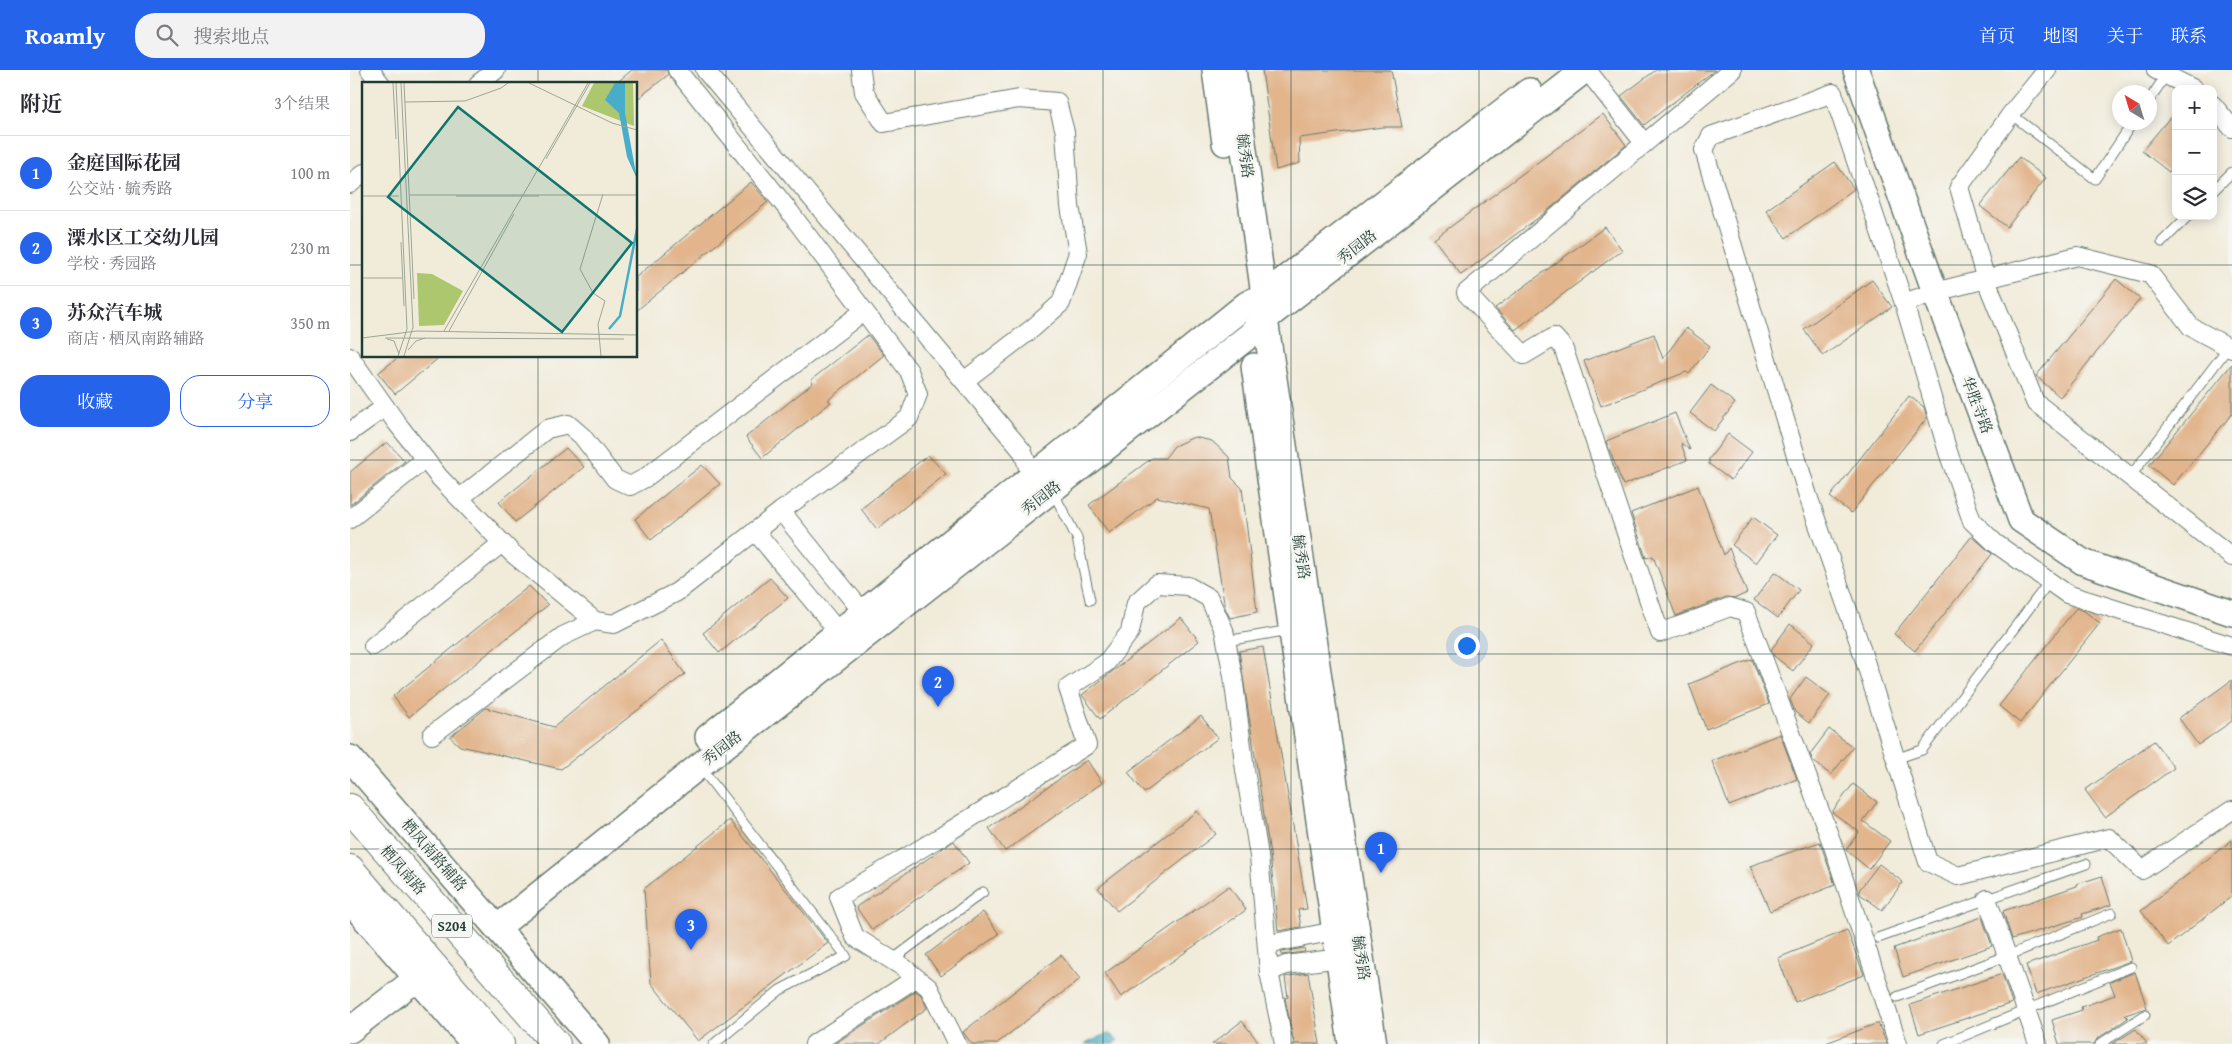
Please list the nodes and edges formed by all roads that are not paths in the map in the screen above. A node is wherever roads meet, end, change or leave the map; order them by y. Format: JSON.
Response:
{"nodes":[{"id":1,"x":370,"y":70,"type":"edge"},
{"id":2,"x":496,"y":70,"type":"edge"},
{"id":3,"x":676,"y":70,"type":"edge"},
{"id":4,"x":706,"y":70,"type":"edge"},
{"id":5,"x":861,"y":70,"type":"edge"},
{"id":6,"x":1215,"y":70,"type":"edge"},
{"id":7,"x":1233,"y":70,"type":"edge"},
{"id":8,"x":1557,"y":70,"type":"edge"},
{"id":9,"x":1586,"y":70,"type":"edge"},
{"id":10,"x":1732,"y":70,"type":"edge"},
{"id":11,"x":1856,"y":70,"type":"edge"},
{"id":12,"x":2047,"y":70,"type":"edge"},
{"id":13,"x":2161,"y":72,"type":"edge"},
{"id":14,"x":379,"y":82,"type":"edge"},
{"id":15,"x":481,"y":82,"type":"edge"},
{"id":16,"x":2156,"y":85,"type":"edge"},
{"id":17,"x":2186,"y":85,"type":"edge"},
{"id":18,"x":2217,"y":110,"type":"edge"},
{"id":19,"x":2011,"y":114,"type":"junction"},
{"id":20,"x":2232,"y":128,"type":"edge"},
{"id":21,"x":2128,"y":130,"type":"edge"},
{"id":22,"x":1644,"y":143,"type":"junction"},
{"id":23,"x":2232,"y":172,"type":"edge"},
{"id":24,"x":362,"y":175,"type":"edge"},
{"id":25,"x":350,"y":184,"type":"edge"},
{"id":26,"x":2217,"y":187,"type":"edge"},
{"id":27,"x":2184,"y":220,"type":"edge"},
{"id":28,"x":2162,"y":242,"type":"dead end"},
{"id":29,"x":1986,"y":280,"type":"junction"},
{"id":30,"x":1935,"y":292,"type":"junction"},
{"id":31,"x":1904,"y":303,"type":"junction"},
{"id":32,"x":864,"y":311,"type":"junction"},
{"id":33,"x":1256,"y":313,"type":"junction"},
{"id":34,"x":2231,"y":345,"type":"edge"},
{"id":35,"x":350,"y":357,"type":"edge"},
{"id":36,"x":964,"y":381,"type":"junction"},
{"id":37,"x":385,"y":407,"type":"junction"},
{"id":38,"x":350,"y":432,"type":"edge"},
{"id":39,"x":425,"y":459,"type":"junction"},
{"id":40,"x":2130,"y":477,"type":"junction"},
{"id":41,"x":1042,"y":483,"type":"junction"},
{"id":42,"x":460,"y":498,"type":"junction"},
{"id":43,"x":781,"y":510,"type":"junction"},
{"id":44,"x":350,"y":519,"type":"edge"},
{"id":45,"x":755,"y":531,"type":"junction"},
{"id":46,"x":502,"y":543,"type":"junction"},
{"id":47,"x":2232,"y":557,"type":"edge"},
{"id":48,"x":2049,"y":582,"type":"junction"},
{"id":49,"x":1090,"y":600,"type":"dead end"},
{"id":50,"x":2232,"y":614,"type":"edge"},
{"id":51,"x":869,"y":620,"type":"junction"},
{"id":52,"x":596,"y":621,"type":"junction"},
{"id":53,"x":1292,"y":630,"type":"junction"},
{"id":54,"x":845,"y":639,"type":"junction"},
{"id":55,"x":1226,"y":641,"type":"junction"},
{"id":56,"x":373,"y":646,"type":"dead end"},
{"id":57,"x":2232,"y":646,"type":"edge"},
{"id":58,"x":432,"y":735,"type":"dead end"},
{"id":59,"x":350,"y":758,"type":"edge"},
{"id":60,"x":1896,"y":759,"type":"junction"},
{"id":61,"x":699,"y":766,"type":"junction"},
{"id":62,"x":350,"y":808,"type":"edge"},
{"id":63,"x":2232,"y":810,"type":"edge"},
{"id":64,"x":2086,"y":864,"type":"dead end"},
{"id":65,"x":350,"y":869,"type":"edge"},
{"id":66,"x":983,"y":892,"type":"dead end"},
{"id":67,"x":1987,"y":899,"type":"junction"},
{"id":68,"x":350,"y":901,"type":"edge"},
{"id":69,"x":2112,"y":913,"type":"dead end"},
{"id":70,"x":491,"y":921,"type":"junction"},
{"id":71,"x":1335,"y":931,"type":"junction"},
{"id":72,"x":1878,"y":938,"type":"dead end"},
{"id":73,"x":1267,"y":947,"type":"junction"},
{"id":74,"x":2007,"y":956,"type":"junction"},
{"id":75,"x":1340,"y":958,"type":"junction"},
{"id":76,"x":892,"y":960,"type":"junction"},
{"id":77,"x":2131,"y":966,"type":"dead end"},
{"id":78,"x":1269,"y":972,"type":"junction"},
{"id":79,"x":916,"y":978,"type":"junction"},
{"id":80,"x":420,"y":981,"type":"junction"},
{"id":81,"x":1898,"y":997,"type":"dead end"},
{"id":82,"x":2027,"y":1011,"type":"junction"},
{"id":83,"x":2146,"y":1015,"type":"dead end"},
{"id":84,"x":350,"y":1030,"type":"edge"},
{"id":85,"x":474,"y":1044,"type":"edge"},
{"id":86,"x":500,"y":1044,"type":"edge"},
{"id":87,"x":556,"y":1044,"type":"edge"},
{"id":88,"x":597,"y":1044,"type":"edge"},
{"id":89,"x":714,"y":1044,"type":"edge"},
{"id":90,"x":814,"y":1044,"type":"edge"},
{"id":91,"x":957,"y":1044,"type":"edge"},
{"id":92,"x":1284,"y":1044,"type":"edge"},
{"id":93,"x":1351,"y":1044,"type":"edge"},
{"id":94,"x":1374,"y":1044,"type":"edge"},
{"id":95,"x":1898,"y":1044,"type":"edge"},
{"id":96,"x":1944,"y":1044,"type":"edge"},
{"id":97,"x":2038,"y":1044,"type":"edge"},
{"id":98,"x":2100,"y":1044,"type":"edge"}],
"edges":[{"from":1,"to":14,"type":"street"},
{"from":2,"to":15,"type":"street"},
{"from":3,"to":32,"type":"street"},
{"from":4,"to":36,"type":"street"},
{"from":5,"to":36,"type":"street"},
{"from":6,"to":33,"type":"street","name":"毓秀路"},
{"from":7,"to":33,"type":"street","name":"毓秀路"},
{"from":8,"to":33,"type":"street","name":"秀园路"},
{"from":9,"to":22,"type":"street"},
{"from":9,"to":33,"type":"street","name":"秀园路"},
{"from":10,"to":22,"type":"street"},
{"from":11,"to":30,"type":"street","name":"华胜寺路"},
{"from":12,"to":19,"type":"street"},
{"from":13,"to":16,"type":"lane"},
{"from":13,"to":17,"type":"street"},
{"from":18,"to":20,"type":"street"},
{"from":19,"to":21,"type":"lane"},
{"from":19,"to":29,"type":"street"},
{"from":22,"to":95,"type":"street"},
{"from":23,"to":26,"type":"lane"},
{"from":24,"to":25,"type":"street"},
{"from":27,"to":28,"type":"lane"},
{"from":29,"to":30,"type":"street"},
{"from":29,"to":34,"type":"street"},
{"from":29,"to":40,"type":"street"},
{"from":30,"to":31,"type":"street"},
{"from":30,"to":50,"type":"street","name":"华胜寺路"},
{"from":31,"to":48,"type":"street"},
{"from":31,"to":60,"type":"street"},
{"from":32,"to":42,"type":"street"},
{"from":32,"to":43,"type":"street"},
{"from":33,"to":41,"type":"street","name":"秀园路"},
{"from":33,"to":53,"type":"street","name":"毓秀路"},
{"from":33,"to":94,"type":"street","name":"毓秀路"},
{"from":34,"to":40,"type":"lane"},
{"from":35,"to":37,"type":"street"},
{"from":36,"to":41,"type":"street"},
{"from":37,"to":38,"type":"street"},
{"from":37,"to":39,"type":"street"},
{"from":39,"to":42,"type":"street"},
{"from":39,"to":44,"type":"street"},
{"from":40,"to":47,"type":"street"},
{"from":41,"to":49,"type":"lane"},
{"from":41,"to":51,"type":"street","name":"秀园路"},
{"from":42,"to":46,"type":"street"},
{"from":43,"to":45,"type":"street"},
{"from":43,"to":51,"type":"street"},
{"from":45,"to":52,"type":"street"},
{"from":45,"to":54,"type":"street"},
{"from":46,"to":52,"type":"street"},
{"from":46,"to":56,"type":"street"},
{"from":48,"to":57,"type":"street"},
{"from":48,"to":60,"type":"lane"},
{"from":51,"to":54,"type":"street","name":"秀园路"},
{"from":52,"to":58,"type":"street"},
{"from":53,"to":55,"type":"lane"},
{"from":53,"to":71,"type":"street","name":"毓秀路"},
{"from":54,"to":61,"type":"street","name":"秀园路"},
{"from":54,"to":70,"type":"street","name":"秀园路"},
{"from":55,"to":73,"type":"street"},
{"from":55,"to":76,"type":"street"},
{"from":59,"to":70,"type":"street","name":"栖凤南路辅路"},
{"from":60,"to":63,"type":"street"},
{"from":61,"to":70,"type":"street","name":"秀园路"},
{"from":61,"to":89,"type":"lane"},
{"from":62,"to":87,"type":"main road","name":"栖凤南路","number":"S204"},
{"from":64,"to":67,"type":"lane"},
{"from":65,"to":86,"type":"main road","number":"S204"},
{"from":66,"to":76,"type":"lane"},
{"from":67,"to":72,"type":"lane"},
{"from":67,"to":74,"type":"street"},
{"from":68,"to":80,"type":"street"},
{"from":69,"to":74,"type":"lane"},
{"from":70,"to":88,"type":"street","name":"栖凤南路辅路"},
{"from":71,"to":73,"type":"street"},
{"from":71,"to":75,"type":"street","name":"毓秀路"},
{"from":73,"to":78,"type":"street"},
{"from":74,"to":81,"type":"lane"},
{"from":74,"to":82,"type":"street"},
{"from":75,"to":78,"type":"street"},
{"from":75,"to":93,"type":"street","name":"毓秀路"},
{"from":76,"to":79,"type":"street"},
{"from":77,"to":82,"type":"lane"},
{"from":78,"to":92,"type":"street"},
{"from":79,"to":90,"type":"street"},
{"from":79,"to":91,"type":"street"},
{"from":80,"to":84,"type":"street"},
{"from":80,"to":85,"type":"street"},
{"from":82,"to":96,"type":"lane"},
{"from":82,"to":97,"type":"street"},
{"from":83,"to":98,"type":"lane"}]}
